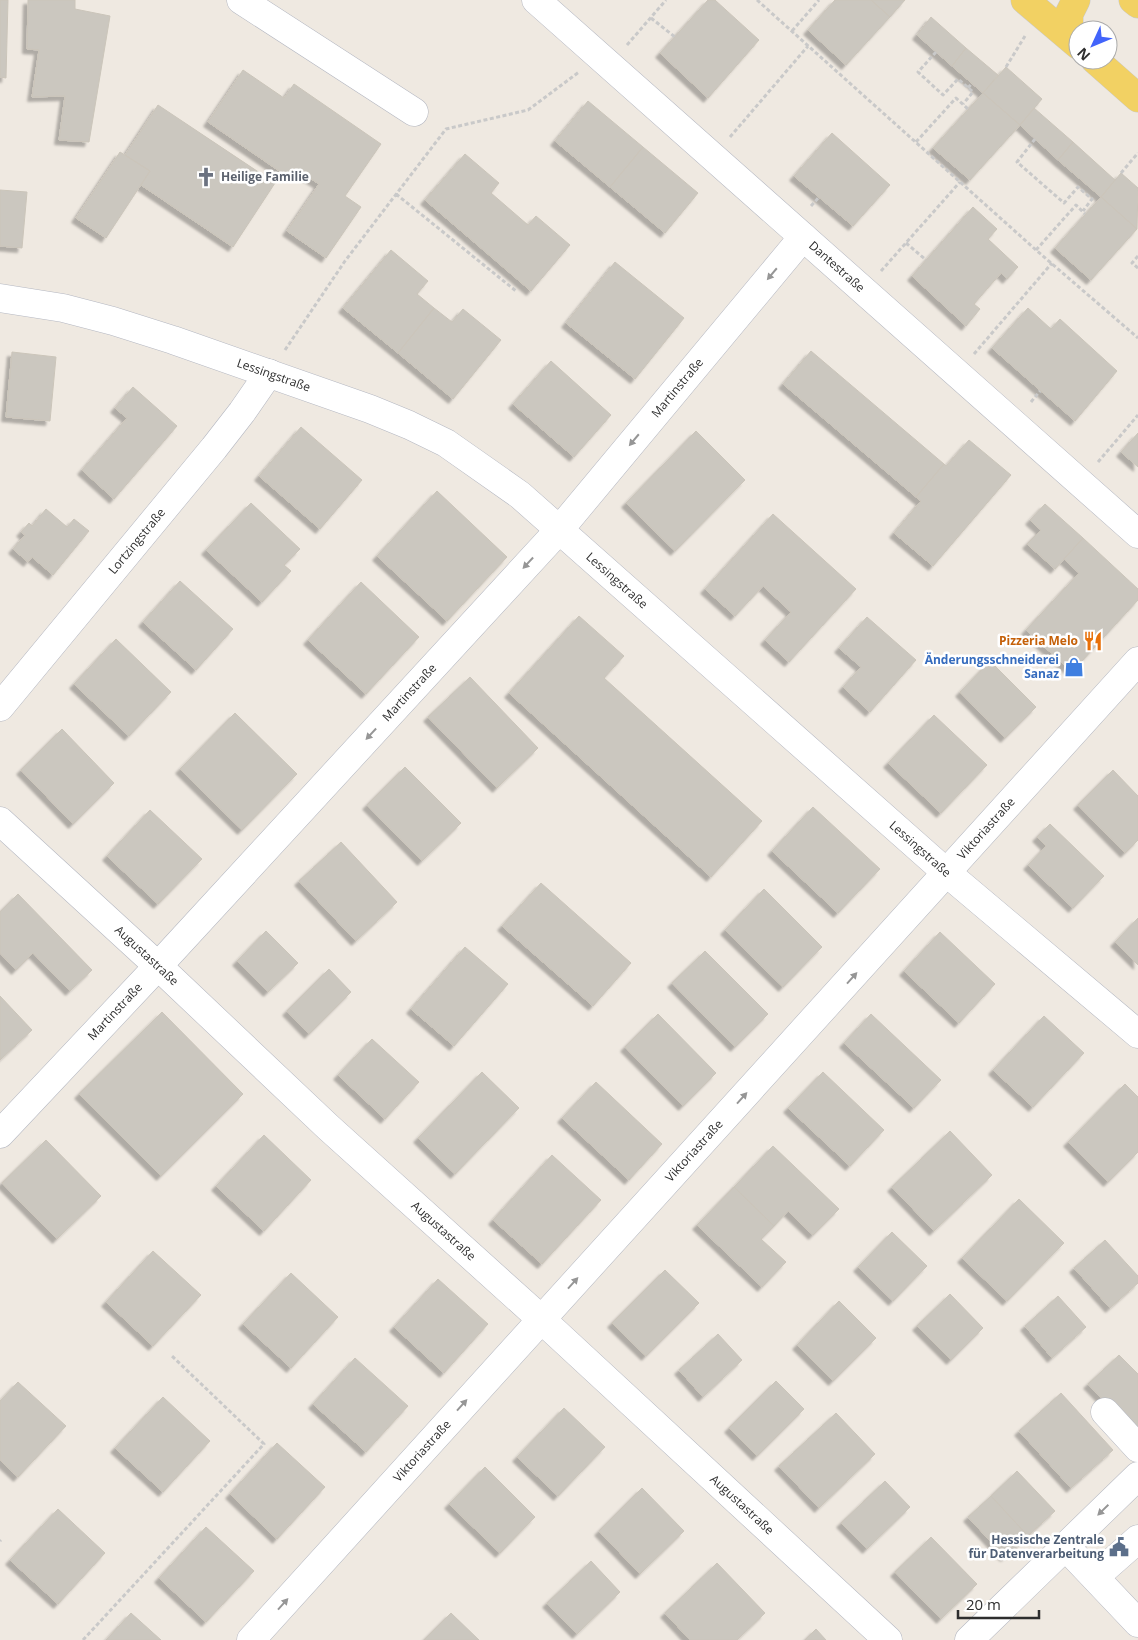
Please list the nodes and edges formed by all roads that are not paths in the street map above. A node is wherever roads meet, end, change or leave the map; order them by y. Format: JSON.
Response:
{"nodes":[{"id":1,"x":241,"y":0,"type":"edge"},
{"id":2,"x":536,"y":0,"type":"edge"},
{"id":3,"x":1076,"y":0,"type":"edge"},
{"id":4,"x":1133,"y":0,"type":"edge"},
{"id":5,"x":1138,"y":4,"type":"edge"},
{"id":6,"x":1032,"y":6,"type":"edge"},
{"id":7,"x":1070,"y":20,"type":"edge"},
{"id":8,"x":1068,"y":37,"type":"edge"},
{"id":9,"x":1106,"y":70,"type":"edge"},
{"id":10,"x":1138,"y":98,"type":"edge"},
{"id":11,"x":414,"y":112,"type":"dead end"},
{"id":12,"x":803,"y":237,"type":"junction"},
{"id":13,"x":0,"y":298,"type":"edge"},
{"id":14,"x":269,"y":373,"type":"junction"},
{"id":15,"x":560,"y":529,"type":"junction"},
{"id":16,"x":1138,"y":534,"type":"edge"},
{"id":17,"x":1138,"y":661,"type":"edge"},
{"id":18,"x":0,"y":707,"type":"edge"},
{"id":19,"x":0,"y":821,"type":"edge"},
{"id":20,"x":947,"y":873,"type":"junction"},
{"id":21,"x":158,"y":966,"type":"junction"},
{"id":22,"x":1138,"y":1034,"type":"edge"},
{"id":23,"x":0,"y":1134,"type":"edge"},
{"id":24,"x":541,"y":1319,"type":"junction"},
{"id":25,"x":1105,"y":1412,"type":"dead end"},
{"id":26,"x":1138,"y":1448,"type":"edge"},
{"id":27,"x":1138,"y":1476,"type":"edge"},
{"id":28,"x":1138,"y":1539,"type":"edge"},
{"id":29,"x":1065,"y":1546,"type":"junction"},
{"id":30,"x":1095,"y":1577,"type":"junction"},
{"id":31,"x":1138,"y":1623,"type":"edge"},
{"id":32,"x":250,"y":1640,"type":"edge"},
{"id":33,"x":888,"y":1640,"type":"edge"},
{"id":34,"x":969,"y":1640,"type":"edge"}],
"edges":[{"from":1,"to":11,"type":"street"},
{"from":2,"to":12,"type":"street","name":"Dantestraße"},
{"from":3,"to":7,"type":"main road"},
{"from":4,"to":5,"type":"main road"},
{"from":6,"to":8,"type":"main road"},
{"from":9,"to":10,"type":"main road"},
{"from":12,"to":15,"type":"street","name":"Martinstraße","one_way":true},
{"from":12,"to":16,"type":"street","name":"Dantestraße"},
{"from":13,"to":14,"type":"street","name":"Lessingstraße"},
{"from":14,"to":15,"type":"street","name":"Lessingstraße"},
{"from":14,"to":18,"type":"street","name":"Lortzingstraße"},
{"from":15,"to":20,"type":"street","name":"Lessingstraße"},
{"from":15,"to":21,"type":"street","name":"Martinstraße","one_way":true},
{"from":17,"to":20,"type":"street","name":"Viktoriastraße"},
{"from":19,"to":21,"type":"street","name":"Augustastraße"},
{"from":20,"to":22,"type":"street","name":"Lessingstraße"},
{"from":24,"to":20,"type":"street","name":"Viktoriastraße","one_way":true},
{"from":21,"to":23,"type":"street","name":"Martinstraße"},
{"from":21,"to":24,"type":"street","name":"Augustastraße"},
{"from":32,"to":24,"type":"street","name":"Viktoriastraße","one_way":true},
{"from":24,"to":33,"type":"street","name":"Augustastraße"},
{"from":25,"to":26,"type":"street"},
{"from":27,"to":29,"type":"street","one_way":true},
{"from":28,"to":30,"type":"street"},
{"from":29,"to":30,"type":"street"},
{"from":29,"to":34,"type":"street"},
{"from":30,"to":31,"type":"street"}]}
